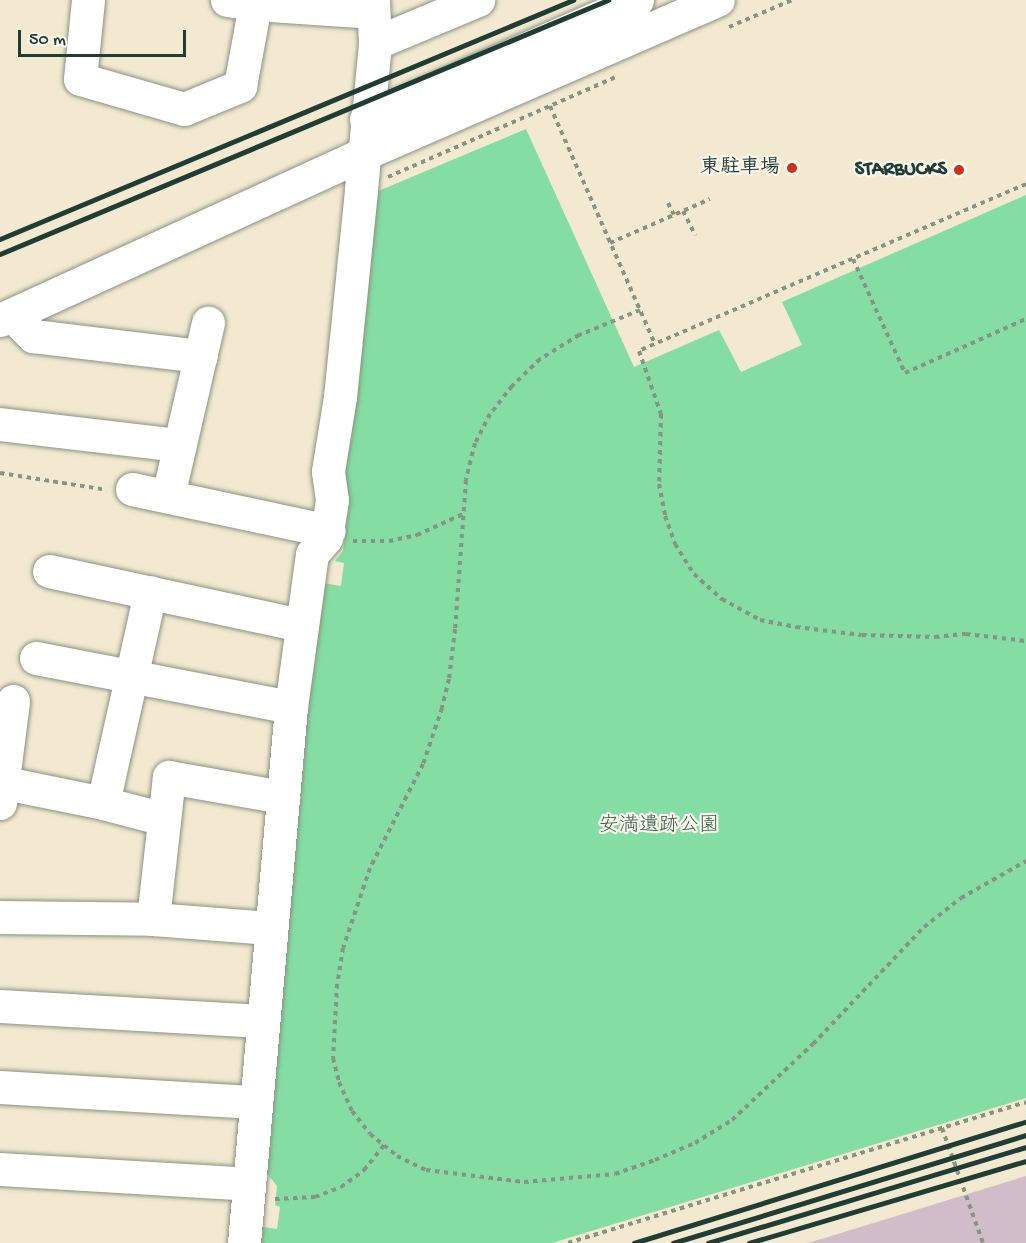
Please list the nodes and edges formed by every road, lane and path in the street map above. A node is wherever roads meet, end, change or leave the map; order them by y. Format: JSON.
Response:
{"nodes":[{"id":1,"x":88,"y":0,"type":"edge"},
{"id":2,"x":478,"y":0,"type":"edge"},
{"id":3,"x":637,"y":0,"type":"edge"},
{"id":4,"x":792,"y":0,"type":"edge"},
{"id":5,"x":246,"y":1,"type":"edge"},
{"id":6,"x":723,"y":14,"type":"edge"},
{"id":7,"x":373,"y":18,"type":"edge"},
{"id":8,"x":621,"y":75,"type":"dead end"},
{"id":9,"x":550,"y":106,"type":"junction"},
{"id":10,"x":366,"y":119,"type":"junction"},
{"id":11,"x":363,"y":154,"type":"junction"},
{"id":12,"x":1026,"y":184,"type":"edge"},
{"id":13,"x":361,"y":189,"type":"junction"},
{"id":14,"x":710,"y":199,"type":"dead end"},
{"id":15,"x":668,"y":204,"type":"dead end"},
{"id":16,"x":683,"y":211,"type":"junction"},
{"id":17,"x":674,"y":215,"type":"junction"},
{"id":18,"x":695,"y":235,"type":"dead end"},
{"id":19,"x":610,"y":243,"type":"junction"},
{"id":20,"x":853,"y":259,"type":"junction"},
{"id":21,"x":640,"y":310,"type":"junction"},
{"id":22,"x":6,"y":318,"type":"edge"},
{"id":23,"x":1026,"y":319,"type":"edge"},
{"id":24,"x":208,"y":323,"type":"dead end"},
{"id":25,"x":656,"y":344,"type":"junction"},
{"id":26,"x":201,"y":356,"type":"junction"},
{"id":27,"x":0,"y":424,"type":"edge"},
{"id":28,"x":180,"y":445,"type":"junction"},
{"id":29,"x":0,"y":473,"type":"edge"},
{"id":30,"x":132,"y":489,"type":"joint"},
{"id":31,"x":168,"y":496,"type":"junction"},
{"id":32,"x":464,"y":514,"type":"junction"},
{"id":33,"x":327,"y":534,"type":"junction"},
{"id":34,"x":49,"y":571,"type":"dead end"},
{"id":35,"x":150,"y":592,"type":"junction"},
{"id":36,"x":301,"y":625,"type":"junction"},
{"id":37,"x":1026,"y":641,"type":"edge"},
{"id":38,"x":36,"y":658,"type":"dead end"},
{"id":39,"x":132,"y":676,"type":"junction"},
{"id":40,"x":13,"y":700,"type":"dead end"},
{"id":41,"x":291,"y":707,"type":"junction"},
{"id":42,"x":1,"y":789,"type":"edge"},
{"id":43,"x":283,"y":797,"type":"junction"},
{"id":44,"x":103,"y":803,"type":"junction"},
{"id":45,"x":164,"y":819,"type":"junction"},
{"id":46,"x":1026,"y":861,"type":"edge"},
{"id":47,"x":0,"y":917,"type":"edge"},
{"id":48,"x":153,"y":919,"type":"junction"},
{"id":49,"x":270,"y":928,"type":"junction"},
{"id":50,"x":0,"y":1006,"type":"edge"},
{"id":51,"x":262,"y":1021,"type":"junction"},
{"id":52,"x":0,"y":1087,"type":"edge"},
{"id":53,"x":255,"y":1102,"type":"junction"},
{"id":54,"x":1026,"y":1102,"type":"edge"},
{"id":55,"x":942,"y":1127,"type":"junction"},
{"id":56,"x":384,"y":1145,"type":"junction"},
{"id":57,"x":0,"y":1169,"type":"edge"},
{"id":58,"x":248,"y":1190,"type":"junction"},
{"id":59,"x":244,"y":1243,"type":"edge"},
{"id":60,"x":568,"y":1243,"type":"edge"},
{"id":61,"x":983,"y":1243,"type":"edge"}],
"edges":[{"from":1,"to":5,"type":"street"},
{"from":2,"to":7,"type":"street"},
{"from":3,"to":10,"type":"street"},
{"from":4,"to":6,"type":"path"},
{"from":5,"to":7,"type":"street"},
{"from":6,"to":11,"type":"street"},
{"from":7,"to":10,"type":"street"},
{"from":8,"to":9,"type":"path"},
{"from":9,"to":13,"type":"path"},
{"from":9,"to":19,"type":"path"},
{"from":10,"to":11,"type":"street"},
{"from":11,"to":13,"type":"street"},
{"from":11,"to":22,"type":"street"},
{"from":12,"to":20,"type":"path"},
{"from":13,"to":33,"type":"street"},
{"from":14,"to":16,"type":"path"},
{"from":15,"to":17,"type":"path"},
{"from":16,"to":17,"type":"path"},
{"from":16,"to":18,"type":"path"},
{"from":17,"to":19,"type":"path"},
{"from":19,"to":21,"type":"path"},
{"from":20,"to":23,"type":"path"},
{"from":20,"to":25,"type":"path"},
{"from":21,"to":25,"type":"path"},
{"from":21,"to":32,"type":"path"},
{"from":22,"to":26,"type":"street"},
{"from":24,"to":26,"type":"street"},
{"from":25,"to":37,"type":"path"},
{"from":26,"to":28,"type":"street"},
{"from":27,"to":28,"type":"street"},
{"from":28,"to":31,"type":"street"},
{"from":29,"to":30,"type":"path"},
{"from":30,"to":31,"type":"street"},
{"from":31,"to":33,"type":"street"},
{"from":32,"to":33,"type":"path"},
{"from":32,"to":56,"type":"path"},
{"from":33,"to":36,"type":"street"},
{"from":34,"to":35,"type":"street"},
{"from":35,"to":36,"type":"street"},
{"from":35,"to":39,"type":"street"},
{"from":36,"to":41,"type":"street"},
{"from":38,"to":39,"type":"street"},
{"from":39,"to":41,"type":"street"},
{"from":39,"to":44,"type":"street"},
{"from":40,"to":42,"type":"street"},
{"from":41,"to":43,"type":"street"},
{"from":42,"to":44,"type":"street"},
{"from":43,"to":45,"type":"street"},
{"from":43,"to":49,"type":"street"},
{"from":44,"to":45,"type":"street"},
{"from":45,"to":48,"type":"street"},
{"from":46,"to":56,"type":"path"},
{"from":47,"to":48,"type":"street"},
{"from":48,"to":49,"type":"street"},
{"from":49,"to":51,"type":"street"},
{"from":50,"to":51,"type":"street"},
{"from":51,"to":53,"type":"street"},
{"from":52,"to":53,"type":"street"},
{"from":53,"to":58,"type":"street"},
{"from":54,"to":55,"type":"path"},
{"from":55,"to":60,"type":"path"},
{"from":55,"to":61,"type":"path"},
{"from":56,"to":58,"type":"path"},
{"from":57,"to":58,"type":"street"},
{"from":58,"to":59,"type":"street"}]}
